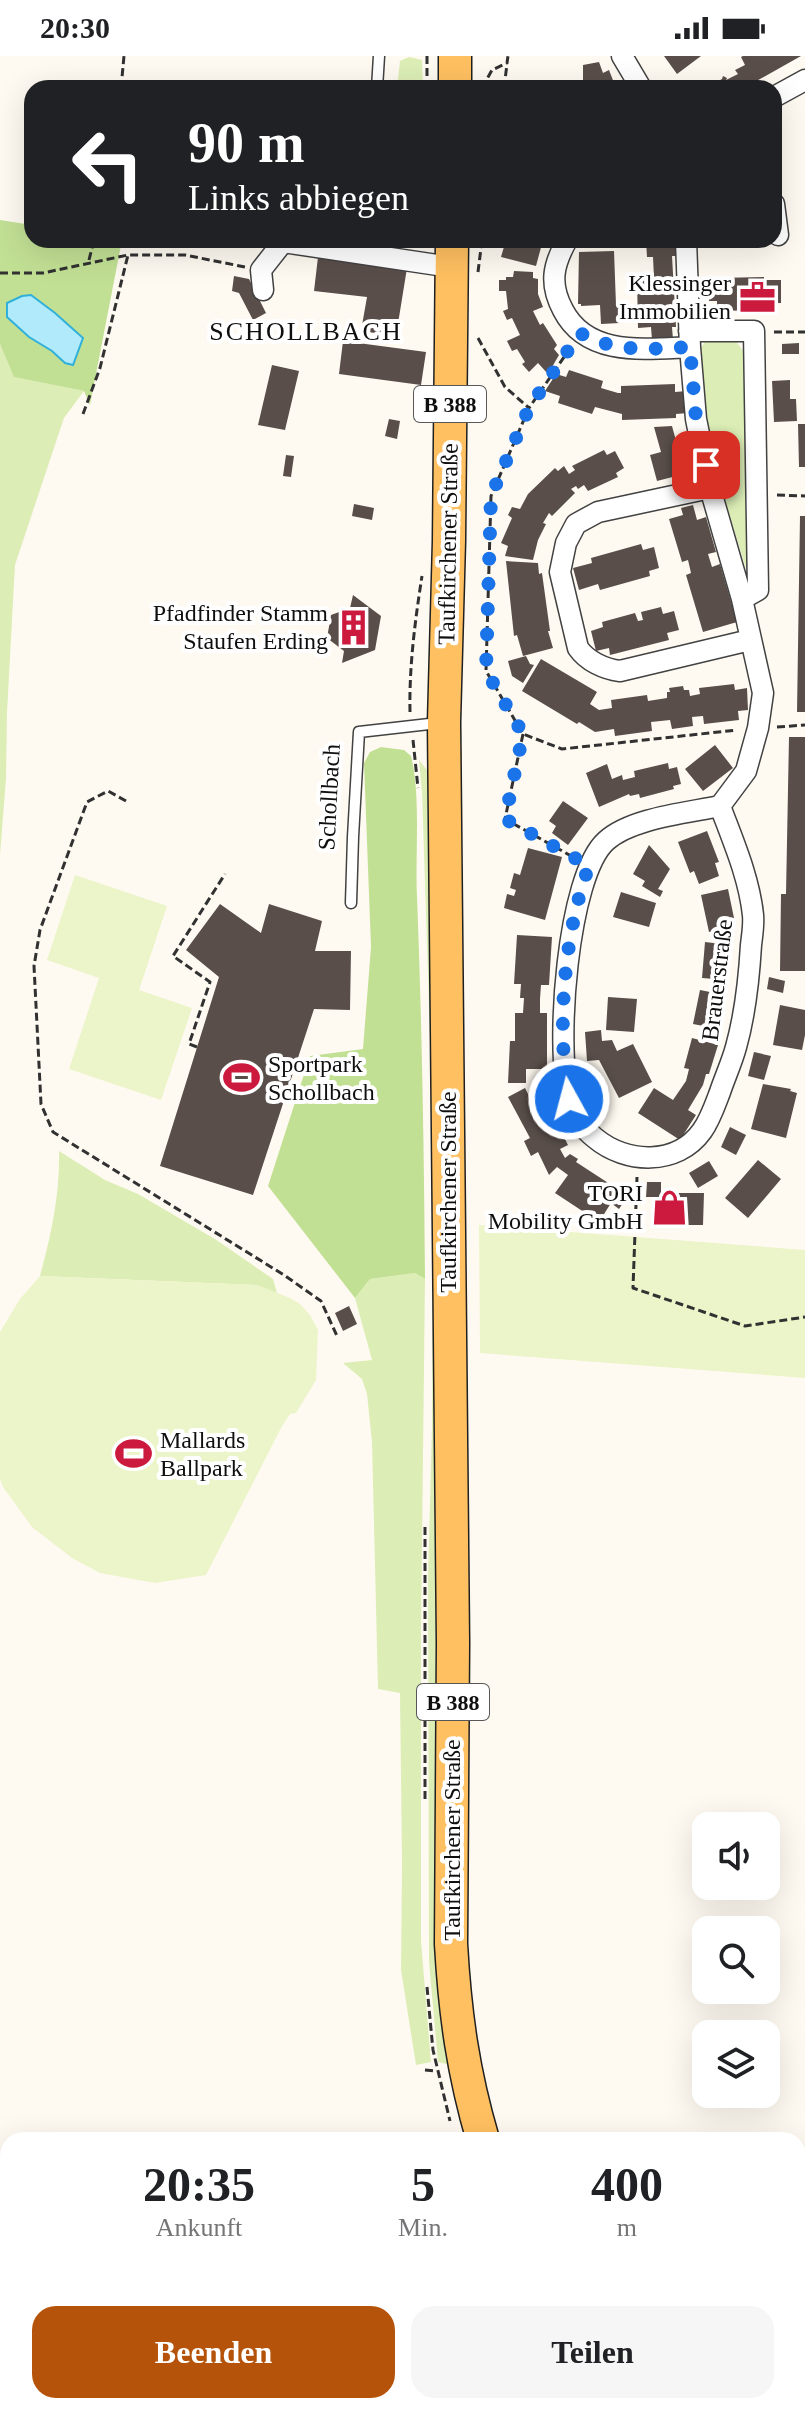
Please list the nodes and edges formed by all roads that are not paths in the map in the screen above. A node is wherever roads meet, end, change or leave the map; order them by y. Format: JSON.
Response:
{"nodes":[{"id":1,"x":379,"y":56,"type":"edge"},
{"id":2,"x":455,"y":56,"type":"edge"},
{"id":3,"x":622,"y":56,"type":"edge"},
{"id":4,"x":378,"y":80,"type":"edge"},
{"id":5,"x":455,"y":80,"type":"edge"},
{"id":6,"x":636,"y":80,"type":"edge"},
{"id":7,"x":805,"y":80,"type":"edge"},
{"id":8,"x":782,"y":93,"type":"edge"},
{"id":9,"x":280,"y":248,"type":"edge"},
{"id":10,"x":367,"y":248,"type":"edge"},
{"id":11,"x":563,"y":248,"type":"edge"},
{"id":12,"x":686,"y":248,"type":"edge"},
{"id":13,"x":451,"y":254,"type":"edge"},
{"id":14,"x":262,"y":280,"type":"road end"},
{"id":15,"x":690,"y":339,"type":"junction"},
{"id":16,"x":710,"y":488,"type":"junction"},
{"id":17,"x":742,"y":599,"type":"junction"},
{"id":18,"x":750,"y":640,"type":"junction"},
{"id":19,"x":444,"y":722,"type":"junction"},
{"id":20,"x":720,"y":806,"type":"junction"},
{"id":21,"x":351,"y":903,"type":"dead end"},
{"id":22,"x":481,"y":2132,"type":"edge"}],
"edges":[{"from":1,"to":4,"type":"lane"},
{"from":2,"to":5,"type":"main road"},
{"from":3,"to":6,"type":"street"},
{"from":7,"to":8,"type":"street"},
{"from":9,"to":14,"type":"street"},
{"from":10,"to":13,"type":"street"},
{"from":11,"to":15,"type":"street"},
{"from":12,"to":15,"type":"street"},
{"from":13,"to":19,"type":"main road","name":"Taufkirchener Straße","number":"B 388"},
{"from":15,"to":16,"type":"street"},
{"from":15,"to":17,"type":"street"},
{"from":16,"to":17,"type":"street"},
{"from":16,"to":18,"type":"street"},
{"from":17,"to":18,"type":"street"},
{"from":18,"to":20,"type":"street"},
{"from":19,"to":21,"type":"lane","name":"Schollbach"},
{"from":19,"to":22,"type":"main road","name":"Taufkirchener Straße","number":"B 388"},
{"from":20,"to":20,"type":"street","name":"Brauerstraße"}]}
